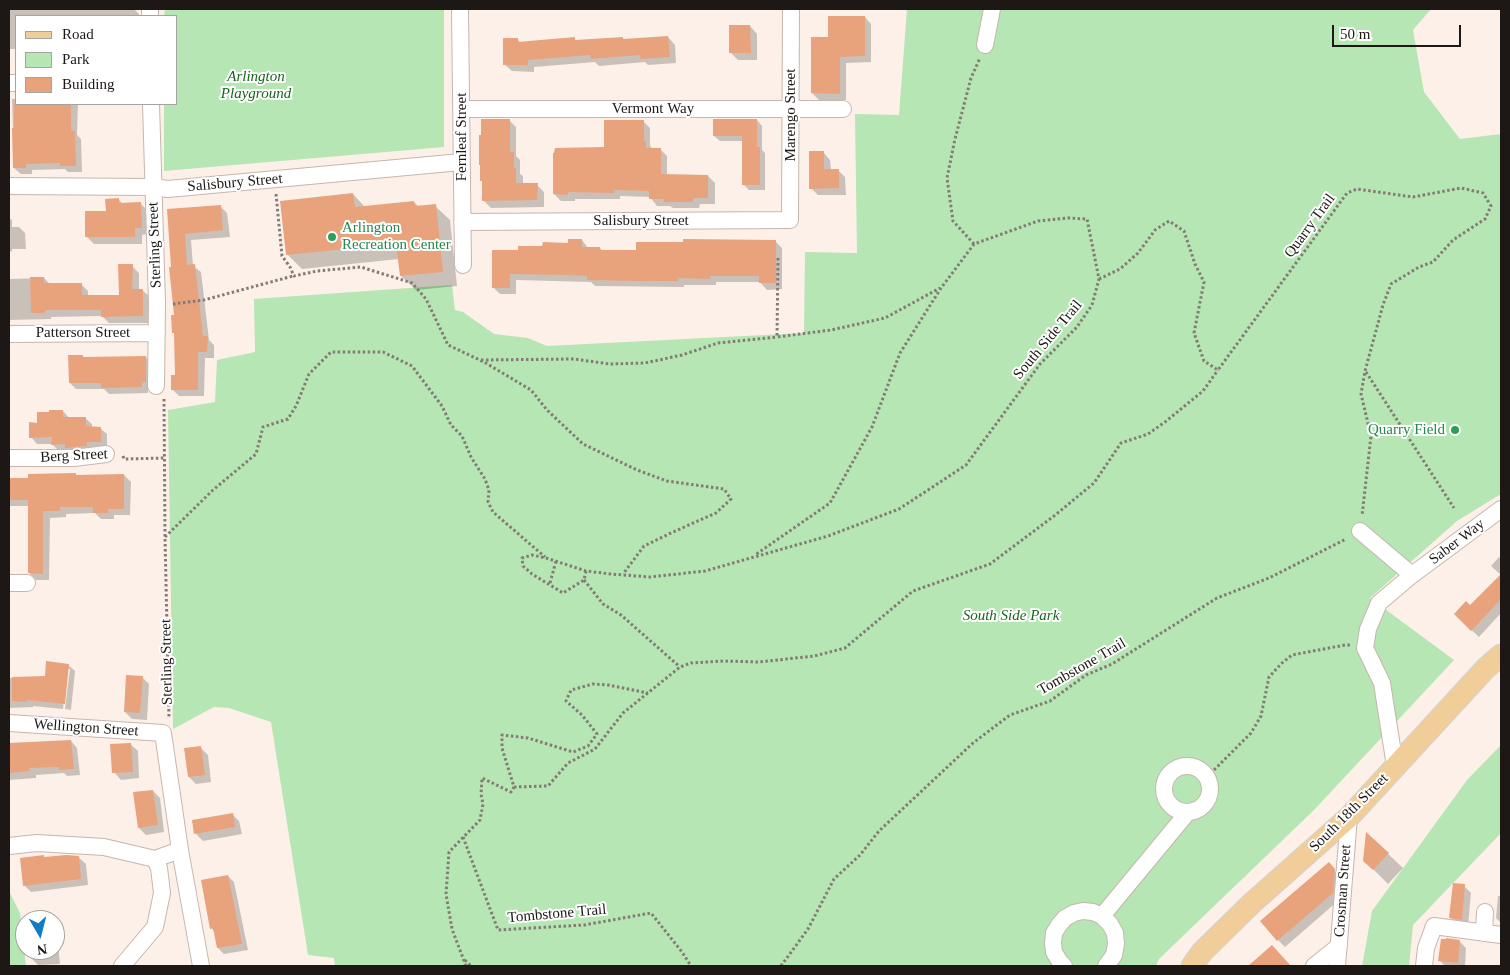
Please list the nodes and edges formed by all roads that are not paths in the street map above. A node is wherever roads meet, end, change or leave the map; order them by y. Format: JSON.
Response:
{"nodes":[{"id":1,"x":460,"y":9,"type":"edge"},
{"id":2,"x":791,"y":9,"type":"edge"},
{"id":3,"x":992,"y":9,"type":"edge"},
{"id":4,"x":985,"y":45,"type":"road end"},
{"id":5,"x":151,"y":105,"type":"edge"},
{"id":6,"x":791,"y":108,"type":"junction"},
{"id":7,"x":462,"y":109,"type":"junction"},
{"id":8,"x":843,"y":109,"type":"dead end"},
{"id":9,"x":461,"y":162,"type":"junction"},
{"id":10,"x":9,"y":186,"type":"edge"},
{"id":11,"x":153,"y":187,"type":"junction"},
{"id":12,"x":790,"y":220,"type":"joint"},
{"id":13,"x":462,"y":222,"type":"junction"},
{"id":14,"x":463,"y":265,"type":"dead end"},
{"id":15,"x":157,"y":333,"type":"junction"},
{"id":16,"x":9,"y":334,"type":"edge"},
{"id":17,"x":160,"y":392,"type":"road end"},
{"id":18,"x":106,"y":454,"type":"road end"},
{"id":19,"x":9,"y":458,"type":"edge"},
{"id":20,"x":1501,"y":509,"type":"edge"},
{"id":21,"x":1360,"y":532,"type":"road end"},
{"id":22,"x":1412,"y":575,"type":"junction"},
{"id":23,"x":27,"y":583,"type":"dead end"},
{"id":24,"x":9,"y":584,"type":"edge"},
{"id":25,"x":1501,"y":655,"type":"edge"},
{"id":26,"x":9,"y":723,"type":"edge"},
{"id":27,"x":1395,"y":766,"type":"junction"},
{"id":28,"x":1188,"y":812,"type":"junction"},
{"id":29,"x":1349,"y":816,"type":"junction"},
{"id":30,"x":9,"y":846,"type":"edge"},
{"id":31,"x":180,"y":850,"type":"junction"},
{"id":32,"x":155,"y":859,"type":"junction"},
{"id":33,"x":1485,"y":912,"type":"dead end"},
{"id":34,"x":1102,"y":916,"type":"junction"},
{"id":35,"x":1484,"y":933,"type":"junction"},
{"id":36,"x":1501,"y":935,"type":"edge"},
{"id":37,"x":1339,"y":946,"type":"junction"},
{"id":38,"x":1051,"y":959,"type":"edge"},
{"id":39,"x":122,"y":966,"type":"edge"},
{"id":40,"x":201,"y":966,"type":"edge"},
{"id":41,"x":1064,"y":966,"type":"edge"},
{"id":42,"x":1106,"y":966,"type":"edge"},
{"id":43,"x":1192,"y":966,"type":"edge"},
{"id":44,"x":1314,"y":966,"type":"edge"},
{"id":45,"x":1337,"y":966,"type":"edge"},
{"id":46,"x":1424,"y":966,"type":"edge"}],
"edges":[{"from":1,"to":7,"type":"street","name":"Fernleaf Street"},
{"from":2,"to":6,"type":"street","name":"Marengo Street"},
{"from":3,"to":4,"type":"street"},
{"from":5,"to":11,"type":"street","name":"Sterling Street"},
{"from":6,"to":7,"type":"street","name":"Vermont Way"},
{"from":6,"to":8,"type":"street","name":"Vermont Way"},
{"from":6,"to":12,"type":"street","name":"Marengo Street"},
{"from":7,"to":9,"type":"street","name":"Fernleaf Street"},
{"from":9,"to":11,"type":"street","name":"Salisbury Street"},
{"from":9,"to":13,"type":"street","name":"Fernleaf Street"},
{"from":10,"to":11,"type":"street","name":"Salisbury Street"},
{"from":11,"to":15,"type":"street","name":"Sterling Street"},
{"from":12,"to":13,"type":"street","name":"Salisbury Street"},
{"from":13,"to":14,"type":"street","name":"Fernleaf Street"},
{"from":15,"to":16,"type":"street","name":"Patterson Street"},
{"from":15,"to":17,"type":"street","name":"Sterling Street"},
{"from":18,"to":19,"type":"street","name":"Berg Street"},
{"from":20,"to":22,"type":"street","name":"Saber Way"},
{"from":21,"to":22,"type":"street"},
{"from":22,"to":27,"type":"street","name":"Saber Way"},
{"from":23,"to":24,"type":"street"},
{"from":25,"to":27,"type":"main road","name":"South 18th Street"},
{"from":26,"to":31,"type":"street","name":"Wellington Street"},
{"from":27,"to":29,"type":"main road","name":"South 18th Street"},
{"from":28,"to":28,"type":"street"},
{"from":28,"to":34,"type":"street"},
{"from":29,"to":37,"type":"street","name":"Crosman Street"},
{"from":29,"to":43,"type":"main road","name":"South 18th Street"},
{"from":30,"to":32,"type":"street"},
{"from":31,"to":32,"type":"street"},
{"from":31,"to":40,"type":"street"},
{"from":32,"to":39,"type":"street"},
{"from":33,"to":35,"type":"street"},
{"from":34,"to":38,"type":"street"},
{"from":34,"to":42,"type":"street"},
{"from":35,"to":36,"type":"street"},
{"from":35,"to":46,"type":"street"},
{"from":37,"to":44,"type":"street"},
{"from":37,"to":45,"type":"street","name":"Crosman Street"},
{"from":38,"to":41,"type":"street"}]}
